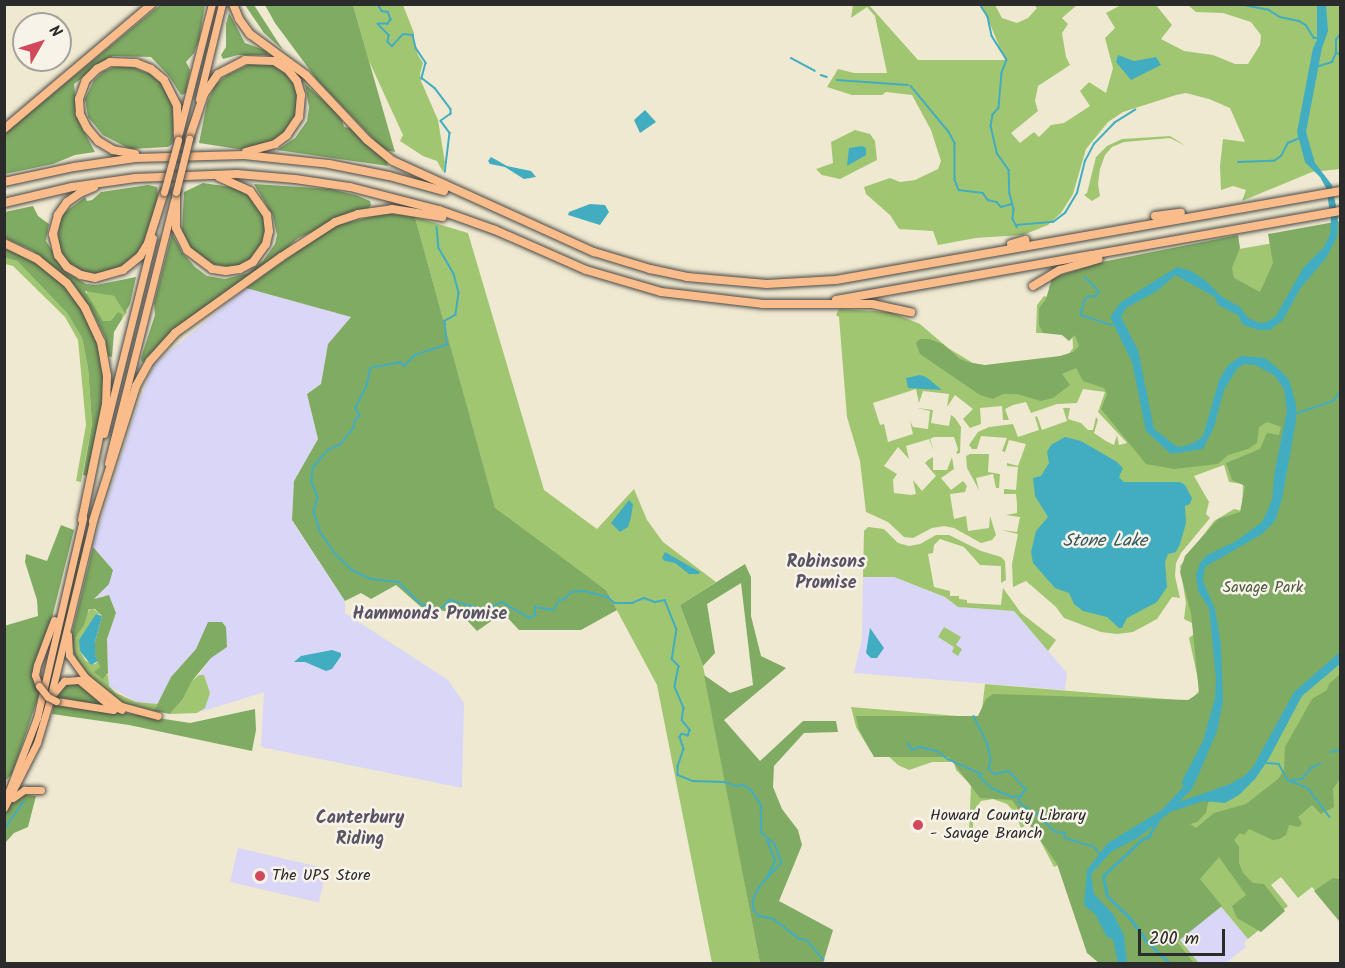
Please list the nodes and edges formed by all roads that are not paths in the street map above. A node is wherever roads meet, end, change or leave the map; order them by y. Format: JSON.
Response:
{"nodes":[{"id":1,"x":152,"y":4,"type":"edge"},
{"id":2,"x":212,"y":4,"type":"edge"},
{"id":3,"x":222,"y":4,"type":"edge"},
{"id":4,"x":233,"y":4,"type":"edge"},
{"id":5,"x":4,"y":129,"type":"edge"},
{"id":6,"x":189,"y":139,"type":"junction"},
{"id":7,"x":178,"y":140,"type":"junction"},
{"id":8,"x":208,"y":155,"type":"junction"},
{"id":9,"x":144,"y":157,"type":"junction"},
{"id":10,"x":213,"y":175,"type":"junction"},
{"id":11,"x":135,"y":178,"type":"junction"},
{"id":12,"x":4,"y":182,"type":"edge"},
{"id":13,"x":1341,"y":191,"type":"edge"},
{"id":14,"x":164,"y":192,"type":"junction"},
{"id":15,"x":176,"y":192,"type":"junction"},
{"id":16,"x":4,"y":203,"type":"edge"},
{"id":17,"x":1341,"y":211,"type":"edge"},
{"id":18,"x":503,"y":213,"type":"junction"},
{"id":19,"x":1215,"y":213,"type":"junction"},
{"id":20,"x":1155,"y":216,"type":"dead end"},
{"id":21,"x":1025,"y":240,"type":"dead end"},
{"id":22,"x":1161,"y":242,"type":"junction"},
{"id":23,"x":4,"y":243,"type":"edge"},
{"id":24,"x":548,"y":253,"type":"junction"},
{"id":25,"x":928,"y":264,"type":"junction"},
{"id":26,"x":1033,"y":286,"type":"dead end"},
{"id":27,"x":743,"y":303,"type":"junction"},
{"id":28,"x":911,"y":312,"type":"dead end"},
{"id":29,"x":82,"y":520,"type":"junction"},
{"id":30,"x":93,"y":521,"type":"junction"},
{"id":31,"x":66,"y":584,"type":"junction"},
{"id":32,"x":77,"y":585,"type":"junction"},
{"id":33,"x":53,"y":702,"type":"junction"},
{"id":34,"x":132,"y":713,"type":"junction"},
{"id":35,"x":23,"y":775,"type":"junction"},
{"id":36,"x":5,"y":800,"type":"edge"},
{"id":37,"x":4,"y":809,"type":"edge"}],
"edges":[{"from":1,"to":5,"type":"highway"},
{"from":2,"to":7,"type":"main road"},
{"from":3,"to":6,"type":"main road"},
{"from":4,"to":18,"type":"highway"},
{"from":6,"to":8,"type":"highway"},
{"from":6,"to":15,"type":"main road","bridge":true},
{"from":7,"to":9,"type":"highway"},
{"from":7,"to":14,"type":"main road","bridge":true},
{"from":8,"to":9,"type":"highway"},
{"from":8,"to":18,"type":"highway"},
{"from":9,"to":12,"type":"highway"},
{"from":10,"to":11,"type":"highway"},
{"from":10,"to":15,"type":"highway"},
{"from":10,"to":24,"type":"highway"},
{"from":11,"to":14,"type":"highway"},
{"from":11,"to":16,"type":"highway"},
{"from":13,"to":19,"type":"highway"},
{"from":14,"to":29,"type":"main road"},
{"from":15,"to":30,"type":"main road"},
{"from":17,"to":22,"type":"highway"},
{"from":18,"to":25,"type":"highway"},
{"from":19,"to":20,"type":"highway"},
{"from":19,"to":25,"type":"highway"},
{"from":21,"to":25,"type":"highway"},
{"from":22,"to":26,"type":"highway"},
{"from":22,"to":27,"type":"highway"},
{"from":23,"to":29,"type":"highway"},
{"from":24,"to":27,"type":"highway"},
{"from":24,"to":30,"type":"highway"},
{"from":27,"to":28,"type":"highway"},
{"from":29,"to":31,"type":"main road"},
{"from":30,"to":32,"type":"main road"},
{"from":31,"to":33,"type":"main road","bridge":true},
{"from":31,"to":36,"type":"main road"},
{"from":32,"to":33,"type":"main road"},
{"from":32,"to":34,"type":"main road"},
{"from":33,"to":34,"type":"main road"},
{"from":33,"to":34,"type":"main road"},
{"from":33,"to":35,"type":"main road"},
{"from":35,"to":37,"type":"main road"},
{"from":35,"to":37,"type":"main road"}]}
